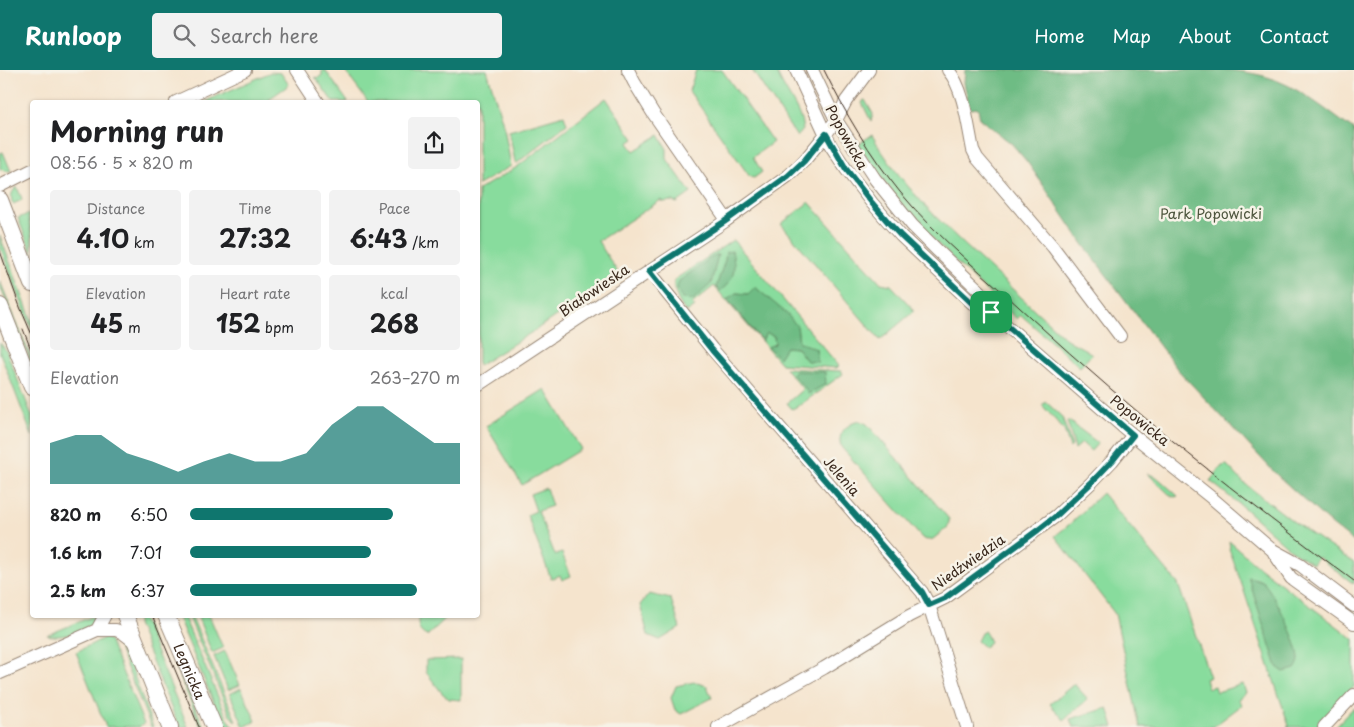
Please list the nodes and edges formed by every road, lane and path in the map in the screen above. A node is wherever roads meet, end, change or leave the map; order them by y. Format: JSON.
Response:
{"nodes":[{"id":1,"x":245,"y":70,"type":"edge"},
{"id":2,"x":297,"y":70,"type":"edge"},
{"id":3,"x":628,"y":70,"type":"edge"},
{"id":4,"x":796,"y":70,"type":"edge"},
{"id":5,"x":812,"y":70,"type":"edge"},
{"id":6,"x":869,"y":70,"type":"edge"},
{"id":7,"x":948,"y":70,"type":"edge"},
{"id":8,"x":219,"y":76,"type":"edge"},
{"id":9,"x":179,"y":100,"type":"edge"},
{"id":10,"x":317,"y":100,"type":"edge"},
{"id":11,"x":836,"y":120,"type":"junction"},
{"id":12,"x":826,"y":134,"type":"junction"},
{"id":13,"x":30,"y":171,"type":"edge"},
{"id":14,"x":0,"y":186,"type":"edge"},
{"id":15,"x":0,"y":200,"type":"edge"},
{"id":16,"x":727,"y":220,"type":"junction"},
{"id":17,"x":649,"y":271,"type":"junction"},
{"id":18,"x":30,"y":279,"type":"edge"},
{"id":19,"x":0,"y":306,"type":"edge"},
{"id":20,"x":991,"y":312,"type":"junction"},
{"id":21,"x":1120,"y":336,"type":"dead end"},
{"id":22,"x":30,"y":382,"type":"edge"},
{"id":23,"x":480,"y":384,"type":"edge"},
{"id":24,"x":1133,"y":435,"type":"junction"},
{"id":25,"x":1271,"y":550,"type":"junction"},
{"id":26,"x":929,"y":605,"type":"junction"},
{"id":27,"x":1354,"y":606,"type":"edge"},
{"id":28,"x":103,"y":618,"type":"edge"},
{"id":29,"x":126,"y":618,"type":"edge"},
{"id":30,"x":167,"y":618,"type":"edge"},
{"id":31,"x":1354,"y":623,"type":"edge"},
{"id":32,"x":97,"y":630,"type":"junction"},
{"id":33,"x":136,"y":643,"type":"junction"},
{"id":34,"x":0,"y":673,"type":"edge"},
{"id":35,"x":1354,"y":696,"type":"edge"},
{"id":36,"x":170,"y":727,"type":"edge"},
{"id":37,"x":214,"y":727,"type":"edge"},
{"id":38,"x":718,"y":727,"type":"edge"},
{"id":39,"x":967,"y":727,"type":"edge"},
{"id":40,"x":1324,"y":727,"type":"edge"}],
"edges":[{"from":1,"to":8,"type":"street"},
{"from":2,"to":10,"type":"street"},
{"from":3,"to":16,"type":"street"},
{"from":4,"to":12,"type":"street","name":"Popowicka"},
{"from":5,"to":11,"type":"street","name":"Popowicka"},
{"from":6,"to":11,"type":"street","name":"Białowieska"},
{"from":7,"to":21,"type":"street"},
{"from":8,"to":9,"type":"street"},
{"from":11,"to":12,"type":"street","name":"Białowieska"},
{"from":11,"to":20,"type":"street","name":"Popowicka"},
{"from":12,"to":16,"type":"street","name":"Białowieska"},
{"from":12,"to":20,"type":"street","name":"Popowicka"},
{"from":13,"to":14,"type":"street"},
{"from":15,"to":18,"type":"main road"},
{"from":16,"to":17,"type":"street","name":"Białowieska"},
{"from":17,"to":23,"type":"street","name":"Białowieska"},
{"from":17,"to":26,"type":"street","name":"Jelenia"},
{"from":19,"to":22,"type":"main road"},
{"from":20,"to":24,"type":"street","name":"Popowicka"},
{"from":24,"to":25,"type":"street","name":"Popowicka"},
{"from":24,"to":26,"type":"street","name":"Niedźwiedzia"},
{"from":25,"to":27,"type":"street","name":"Popowicka"},
{"from":25,"to":31,"type":"street","name":"Popowicka"},
{"from":26,"to":38,"type":"street","name":"Niedźwiedzia"},
{"from":26,"to":39,"type":"street","name":"Jelenia"},
{"from":28,"to":32,"type":"street"},
{"from":29,"to":33,"type":"main road"},
{"from":30,"to":37,"type":"main road","name":"Legnicka"},
{"from":32,"to":33,"type":"street"},
{"from":32,"to":34,"type":"street"},
{"from":33,"to":36,"type":"main road"},
{"from":35,"to":40,"type":"street"}]}
